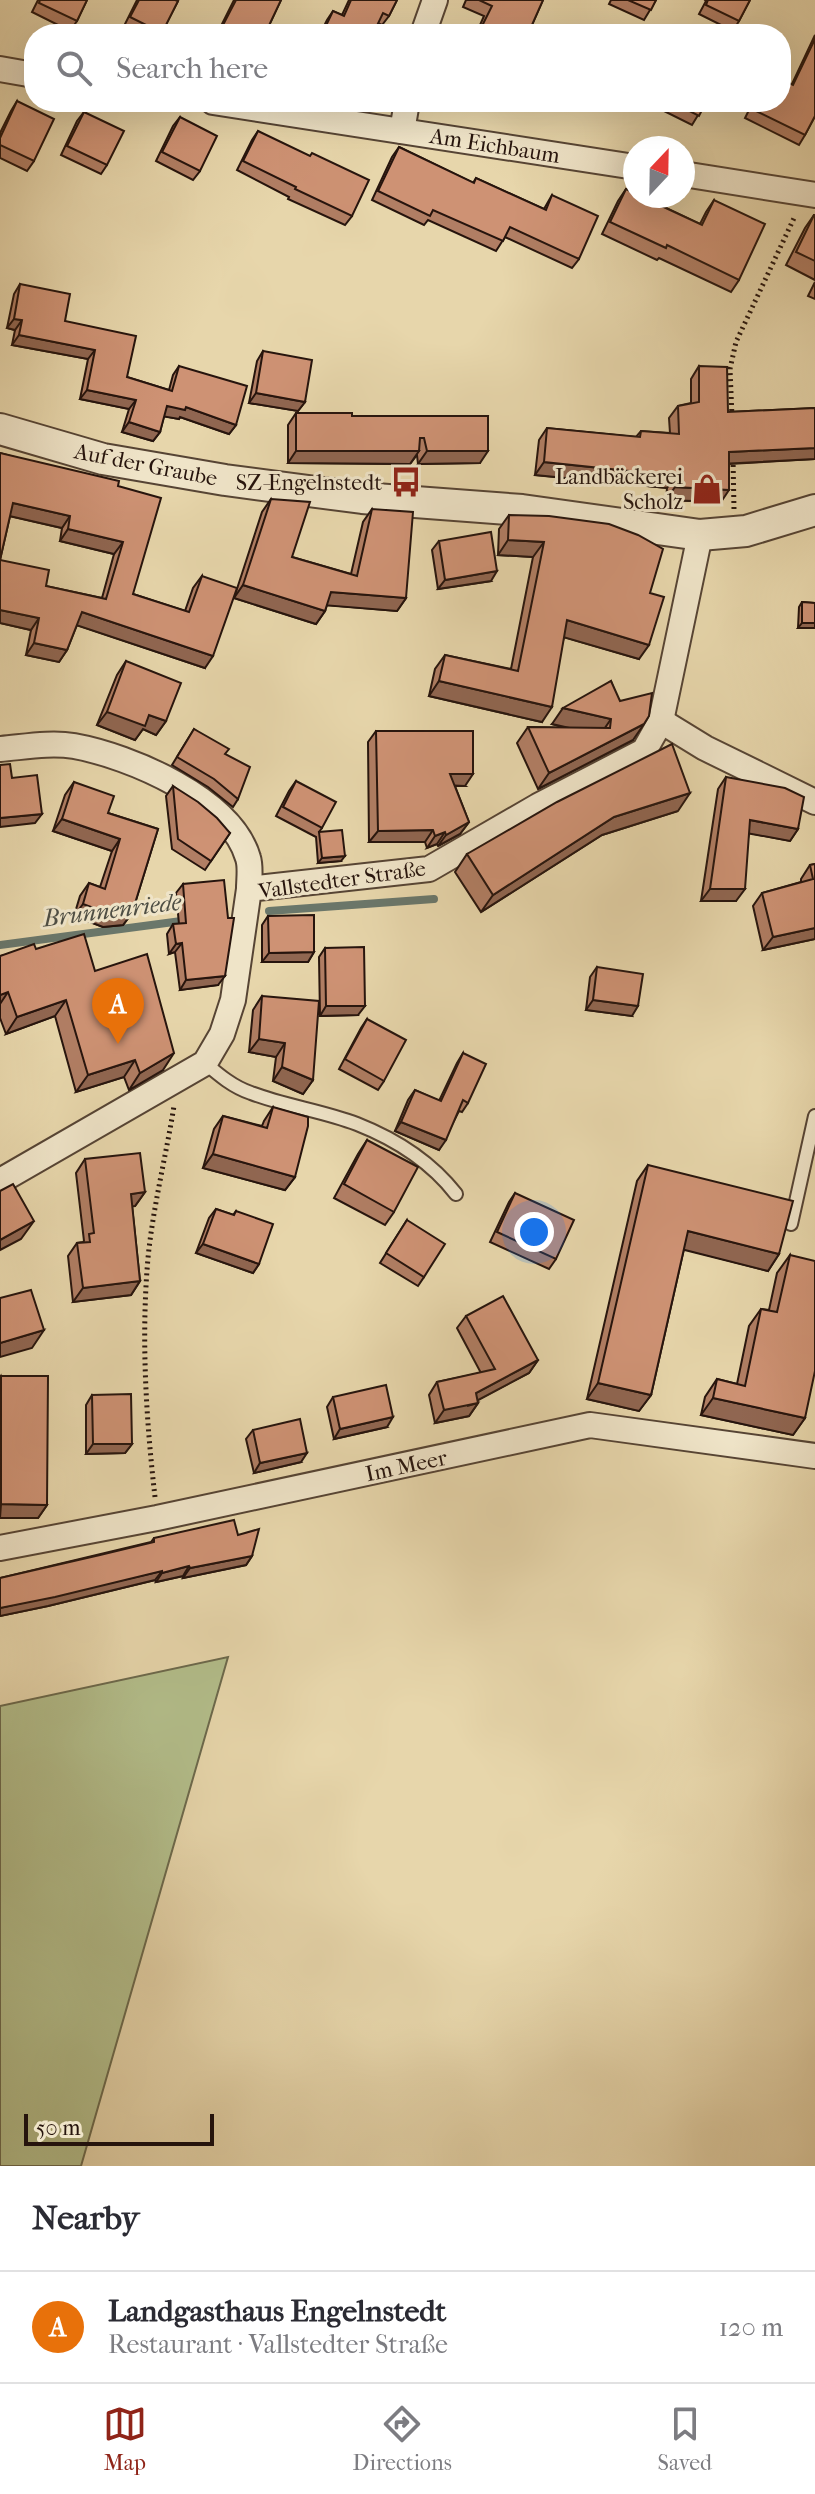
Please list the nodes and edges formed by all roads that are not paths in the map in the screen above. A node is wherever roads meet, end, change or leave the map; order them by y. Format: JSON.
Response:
{"nodes":[{"id":1,"x":435,"y":0,"type":"edge"},
{"id":2,"x":427,"y":24,"type":"edge"},
{"id":3,"x":0,"y":69,"type":"edge"},
{"id":4,"x":24,"y":73,"type":"edge"},
{"id":5,"x":278,"y":112,"type":"edge"},
{"id":6,"x":405,"y":112,"type":"edge"},
{"id":7,"x":402,"y":131,"type":"junction"},
{"id":8,"x":623,"y":165,"type":"edge"},
{"id":9,"x":695,"y":176,"type":"edge"},
{"id":10,"x":810,"y":194,"type":"edge"},
{"id":11,"x":0,"y":429,"type":"edge"},
{"id":12,"x":815,"y":510,"type":"edge"},
{"id":13,"x":700,"y":535,"type":"junction"},
{"id":14,"x":661,"y":721,"type":"junction"},
{"id":15,"x":0,"y":749,"type":"edge"},
{"id":16,"x":815,"y":802,"type":"edge"},
{"id":17,"x":249,"y":889,"type":"junction"},
{"id":18,"x":205,"y":1063,"type":"junction"},
{"id":19,"x":815,"y":1116,"type":"edge"},
{"id":20,"x":0,"y":1181,"type":"edge"},
{"id":21,"x":456,"y":1194,"type":"dead end"},
{"id":22,"x":791,"y":1224,"type":"edge"},
{"id":23,"x":815,"y":1456,"type":"edge"},
{"id":24,"x":0,"y":1548,"type":"edge"}],
"edges":[{"from":1,"to":2,"type":"street"},
{"from":3,"to":4,"type":"street"},
{"from":5,"to":7,"type":"street","name":"Am Eichbaum"},
{"from":6,"to":7,"type":"street"},
{"from":7,"to":8,"type":"street","name":"Am Eichbaum"},
{"from":9,"to":10,"type":"street"},
{"from":11,"to":13,"type":"street","name":"Auf der Graube"},
{"from":12,"to":13,"type":"street","name":"Auf der Graube"},
{"from":13,"to":14,"type":"street","name":"Vallstedter Straße"},
{"from":14,"to":16,"type":"street"},
{"from":14,"to":17,"type":"street","name":"Vallstedter Straße"},
{"from":15,"to":17,"type":"street"},
{"from":17,"to":18,"type":"street","name":"Vallstedter Straße"},
{"from":18,"to":20,"type":"street","name":"Vallstedter Straße"},
{"from":18,"to":21,"type":"lane"},
{"from":19,"to":22,"type":"lane"},
{"from":23,"to":24,"type":"street","name":"Im Meer"}]}
